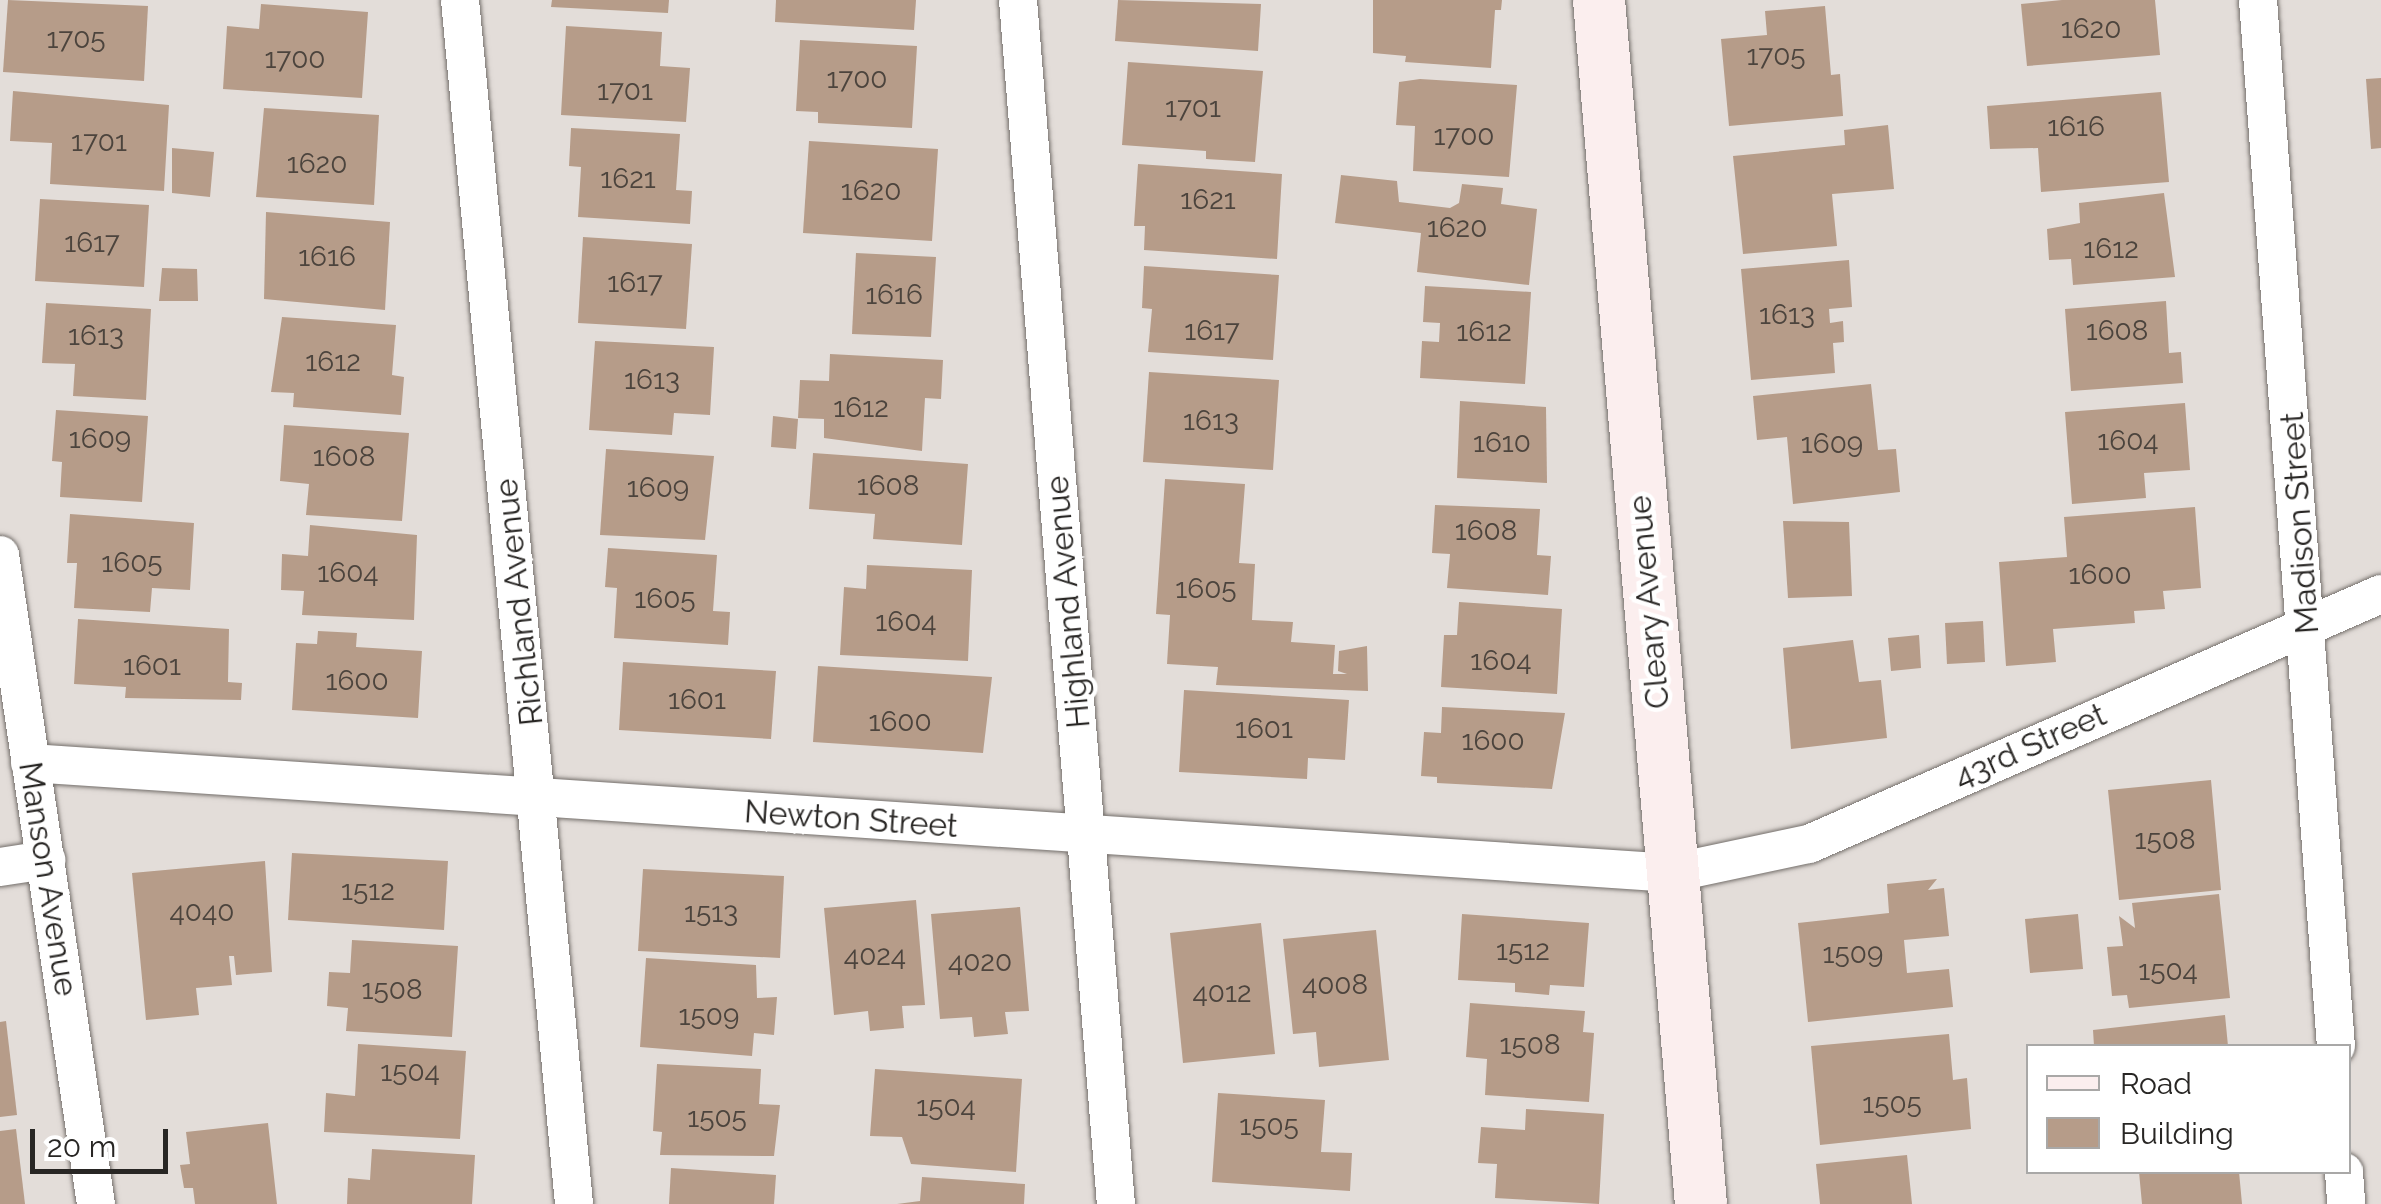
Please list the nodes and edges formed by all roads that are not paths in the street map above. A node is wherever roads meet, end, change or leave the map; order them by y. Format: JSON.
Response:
{"nodes":[{"id":1,"x":460,"y":0,"type":"edge"},
{"id":2,"x":1018,"y":0,"type":"edge"},
{"id":3,"x":1600,"y":0,"type":"edge"},
{"id":4,"x":2258,"y":0,"type":"edge"},
{"id":5,"x":0,"y":555,"type":"edge"},
{"id":6,"x":2381,"y":594,"type":"edge"},
{"id":7,"x":2308,"y":623,"type":"junction"},
{"id":8,"x":30,"y":762,"type":"junction"},
{"id":9,"x":538,"y":797,"type":"junction"},
{"id":10,"x":1087,"y":836,"type":"junction"},
{"id":11,"x":46,"y":860,"type":"junction"},
{"id":12,"x":0,"y":866,"type":"edge"},
{"id":13,"x":1672,"y":873,"type":"junction"},
{"id":14,"x":2336,"y":1044,"type":"edge"},
{"id":15,"x":2344,"y":1174,"type":"edge"},
{"id":16,"x":96,"y":1204,"type":"edge"},
{"id":17,"x":574,"y":1204,"type":"edge"},
{"id":18,"x":1116,"y":1204,"type":"edge"},
{"id":19,"x":1701,"y":1204,"type":"edge"},
{"id":20,"x":2346,"y":1204,"type":"edge"}],
"edges":[{"from":1,"to":9,"type":"street","name":"Richland Avenue"},
{"from":2,"to":10,"type":"street","name":"Highland Avenue"},
{"from":3,"to":13,"type":"street","name":"Cleary Avenue"},
{"from":4,"to":7,"type":"street","name":"Madison Street"},
{"from":5,"to":8,"type":"street","name":"Manson Avenue"},
{"from":6,"to":7,"type":"street","name":"43rd Street"},
{"from":7,"to":13,"type":"street","name":"43rd Street"},
{"from":7,"to":14,"type":"street","name":"Madison Street"},
{"from":8,"to":9,"type":"street","name":"Newton Street"},
{"from":8,"to":11,"type":"street","name":"Manson Avenue"},
{"from":9,"to":10,"type":"street","name":"Newton Street"},
{"from":9,"to":17,"type":"street","name":"Richland Avenue"},
{"from":10,"to":13,"type":"street","name":"Newton Street"},
{"from":10,"to":18,"type":"street","name":"Highland Avenue"},
{"from":11,"to":12,"type":"street"},
{"from":11,"to":16,"type":"street","name":"Manson Avenue"},
{"from":13,"to":19,"type":"street","name":"Cleary Avenue"},
{"from":15,"to":20,"type":"street"}]}
